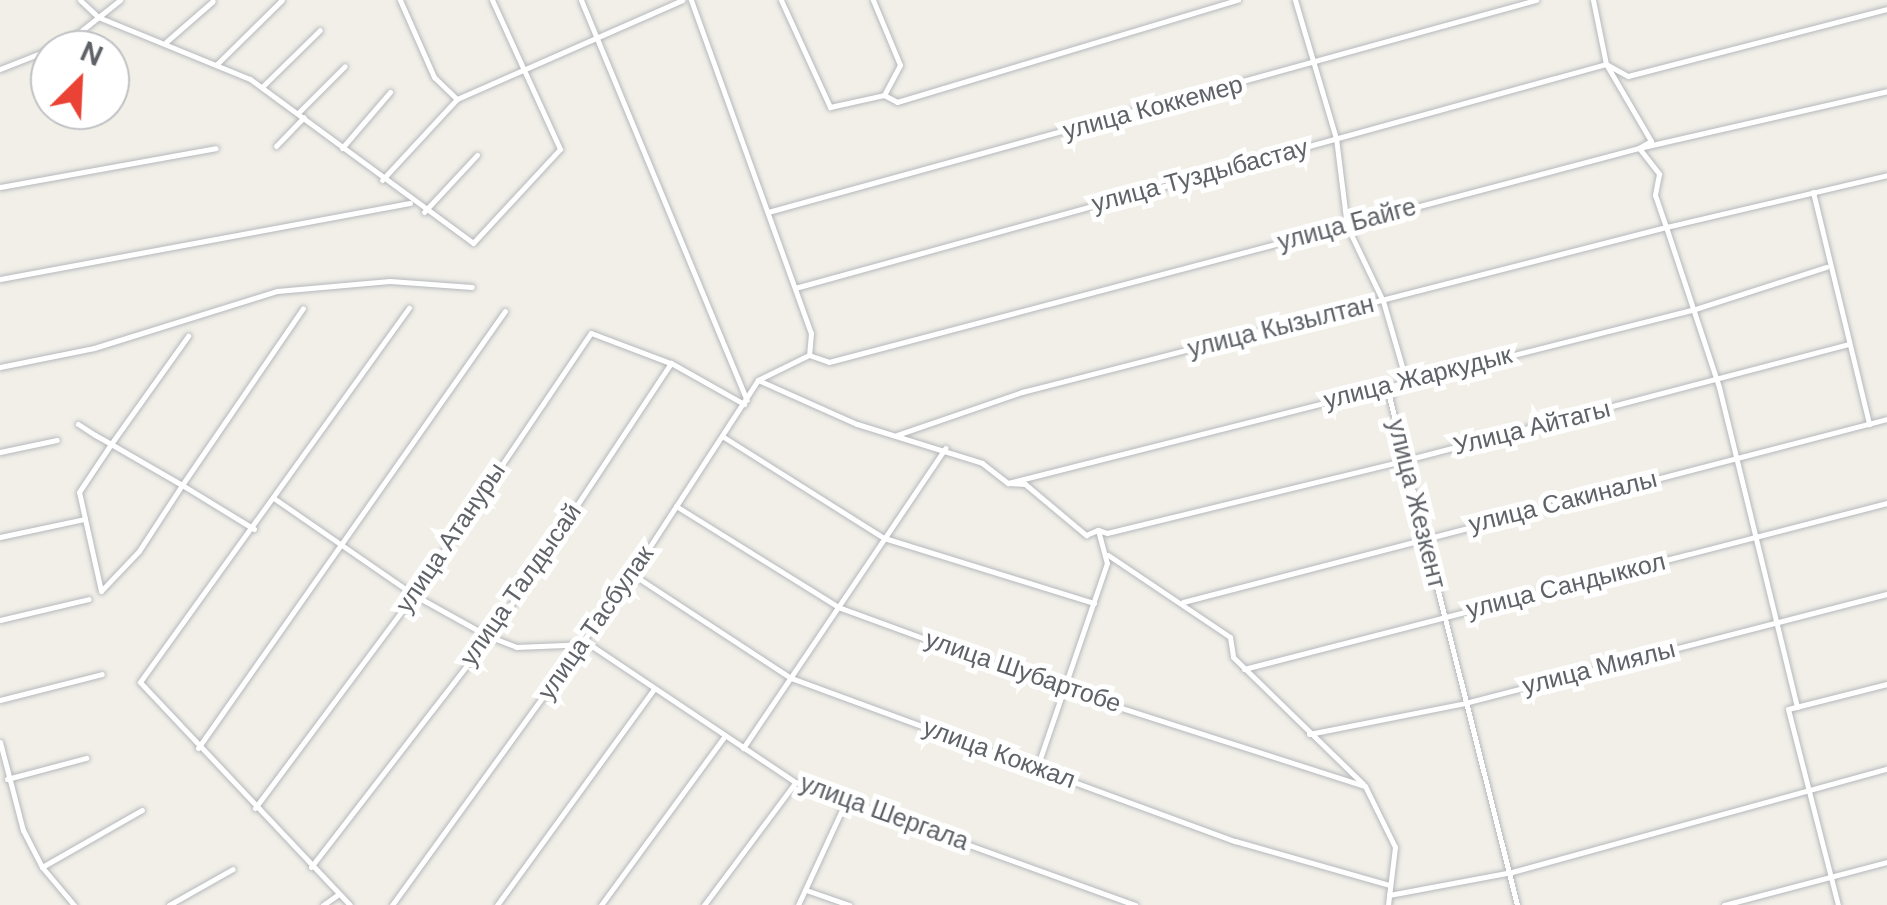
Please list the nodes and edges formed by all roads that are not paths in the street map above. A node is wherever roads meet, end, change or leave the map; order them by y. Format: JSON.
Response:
{"nodes":[{"id":1,"x":80,"y":0,"type":"edge"},
{"id":2,"x":120,"y":0,"type":"edge"},
{"id":3,"x":282,"y":0,"type":"edge"},
{"id":4,"x":400,"y":0,"type":"edge"},
{"id":5,"x":492,"y":0,"type":"edge"},
{"id":6,"x":581,"y":0,"type":"edge"},
{"id":7,"x":682,"y":0,"type":"edge"},
{"id":8,"x":691,"y":0,"type":"edge"},
{"id":9,"x":780,"y":0,"type":"edge"},
{"id":10,"x":873,"y":0,"type":"edge"},
{"id":11,"x":1238,"y":0,"type":"edge"},
{"id":12,"x":1295,"y":0,"type":"edge"},
{"id":13,"x":1536,"y":0,"type":"edge"},
{"id":14,"x":1593,"y":0,"type":"edge"},
{"id":15,"x":213,"y":1,"type":"edge"},
{"id":16,"x":1887,"y":9,"type":"edge"},
{"id":17,"x":98,"y":17,"type":"junction"},
{"id":18,"x":320,"y":30,"type":"dead end"},
{"id":19,"x":598,"y":36,"type":"junction"},
{"id":20,"x":166,"y":42,"type":"junction"},
{"id":21,"x":217,"y":64,"type":"junction"},
{"id":22,"x":1314,"y":64,"type":"junction"},
{"id":23,"x":1606,"y":64,"type":"junction"},
{"id":24,"x":345,"y":66,"type":"dead end"},
{"id":25,"x":0,"y":68,"type":"edge"},
{"id":26,"x":523,"y":68,"type":"junction"},
{"id":27,"x":262,"y":87,"type":"junction"},
{"id":28,"x":1887,"y":91,"type":"edge"},
{"id":29,"x":390,"y":92,"type":"dead end"},
{"id":30,"x":884,"y":94,"type":"junction"},
{"id":31,"x":457,"y":99,"type":"junction"},
{"id":32,"x":301,"y":115,"type":"junction"},
{"id":33,"x":1336,"y":138,"type":"junction"},
{"id":34,"x":276,"y":146,"type":"dead end"},
{"id":35,"x":216,"y":148,"type":"dead end"},
{"id":36,"x":342,"y":148,"type":"junction"},
{"id":37,"x":1639,"y":148,"type":"junction"},
{"id":38,"x":477,"y":156,"type":"dead end"},
{"id":39,"x":1887,"y":174,"type":"edge"},
{"id":40,"x":382,"y":180,"type":"junction"},
{"id":41,"x":0,"y":187,"type":"edge"},
{"id":42,"x":1813,"y":192,"type":"junction"},
{"id":43,"x":411,"y":202,"type":"junction"},
{"id":44,"x":424,"y":212,"type":"junction"},
{"id":45,"x":768,"y":212,"type":"junction"},
{"id":46,"x":1347,"y":226,"type":"junction"},
{"id":47,"x":1666,"y":227,"type":"junction"},
{"id":48,"x":1826,"y":267,"type":"junction"},
{"id":49,"x":0,"y":279,"type":"edge"},
{"id":50,"x":472,"y":287,"type":"dead end"},
{"id":51,"x":794,"y":288,"type":"junction"},
{"id":52,"x":1383,"y":301,"type":"junction"},
{"id":53,"x":303,"y":308,"type":"dead end"},
{"id":54,"x":409,"y":308,"type":"dead end"},
{"id":55,"x":1695,"y":309,"type":"junction"},
{"id":56,"x":504,"y":312,"type":"dead end"},
{"id":57,"x":188,"y":336,"type":"dead end"},
{"id":58,"x":1849,"y":344,"type":"junction"},
{"id":59,"x":808,"y":355,"type":"junction"},
{"id":60,"x":671,"y":363,"type":"junction"},
{"id":61,"x":0,"y":368,"type":"edge"},
{"id":62,"x":758,"y":380,"type":"junction"},
{"id":63,"x":1406,"y":380,"type":"junction"},
{"id":64,"x":1718,"y":381,"type":"junction"},
{"id":65,"x":745,"y":402,"type":"junction"},
{"id":66,"x":1887,"y":419,"type":"edge"},
{"id":67,"x":78,"y":424,"type":"dead end"},
{"id":68,"x":1868,"y":424,"type":"junction"},
{"id":69,"x":898,"y":434,"type":"junction"},
{"id":70,"x":722,"y":436,"type":"junction"},
{"id":71,"x":57,"y":440,"type":"dead end"},
{"id":72,"x":111,"y":444,"type":"junction"},
{"id":73,"x":945,"y":448,"type":"junction"},
{"id":74,"x":0,"y":452,"type":"edge"},
{"id":75,"x":1737,"y":459,"type":"junction"},
{"id":76,"x":1405,"y":460,"type":"junction"},
{"id":77,"x":1008,"y":482,"type":"junction"},
{"id":78,"x":182,"y":485,"type":"junction"},
{"id":79,"x":275,"y":498,"type":"junction"},
{"id":80,"x":1887,"y":503,"type":"edge"},
{"id":81,"x":676,"y":506,"type":"junction"},
{"id":82,"x":86,"y":519,"type":"junction"},
{"id":83,"x":254,"y":529,"type":"junction"},
{"id":84,"x":1098,"y":530,"type":"junction"},
{"id":85,"x":0,"y":536,"type":"edge"},
{"id":86,"x":1424,"y":537,"type":"junction"},
{"id":87,"x":1757,"y":537,"type":"junction"},
{"id":88,"x":884,"y":538,"type":"junction"},
{"id":89,"x":342,"y":546,"type":"junction"},
{"id":90,"x":1106,"y":554,"type":"junction"},
{"id":91,"x":632,"y":574,"type":"junction"},
{"id":92,"x":1887,"y":594,"type":"edge"},
{"id":93,"x":414,"y":595,"type":"junction"},
{"id":94,"x":89,"y":599,"type":"dead end"},
{"id":95,"x":1182,"y":602,"type":"junction"},
{"id":96,"x":1094,"y":604,"type":"junction"},
{"id":97,"x":838,"y":607,"type":"junction"},
{"id":98,"x":1444,"y":618,"type":"junction"},
{"id":99,"x":0,"y":620,"type":"edge"},
{"id":100,"x":1778,"y":623,"type":"junction"},
{"id":101,"x":488,"y":636,"type":"junction"},
{"id":102,"x":582,"y":644,"type":"junction"},
{"id":103,"x":1244,"y":669,"type":"junction"},
{"id":104,"x":102,"y":674,"type":"dead end"},
{"id":105,"x":792,"y":678,"type":"junction"},
{"id":106,"x":1887,"y":684,"type":"edge"},
{"id":107,"x":655,"y":688,"type":"junction"},
{"id":108,"x":1062,"y":689,"type":"junction"},
{"id":109,"x":0,"y":700,"type":"edge"},
{"id":110,"x":1465,"y":702,"type":"junction"},
{"id":111,"x":1797,"y":706,"type":"junction"},
{"id":112,"x":1310,"y":734,"type":"junction"},
{"id":113,"x":724,"y":737,"type":"junction"},
{"id":114,"x":0,"y":742,"type":"edge"},
{"id":115,"x":198,"y":748,"type":"junction"},
{"id":116,"x":743,"y":749,"type":"junction"},
{"id":117,"x":86,"y":758,"type":"dead end"},
{"id":118,"x":1037,"y":768,"type":"junction"},
{"id":119,"x":1887,"y":769,"type":"edge"},
{"id":120,"x":7,"y":779,"type":"junction"},
{"id":121,"x":796,"y":782,"type":"junction"},
{"id":122,"x":1365,"y":786,"type":"junction"},
{"id":123,"x":1805,"y":790,"type":"junction"},
{"id":124,"x":848,"y":799,"type":"junction"},
{"id":125,"x":255,"y":808,"type":"junction"},
{"id":126,"x":142,"y":810,"type":"dead end"},
{"id":127,"x":1887,"y":862,"type":"edge"},
{"id":128,"x":42,"y":867,"type":"junction"},
{"id":129,"x":311,"y":867,"type":"junction"},
{"id":130,"x":233,"y":868,"type":"dead end"},
{"id":131,"x":1508,"y":874,"type":"junction"},
{"id":132,"x":1828,"y":878,"type":"junction"},
{"id":133,"x":1389,"y":884,"type":"junction"},
{"id":134,"x":806,"y":890,"type":"junction"},
{"id":135,"x":339,"y":894,"type":"junction"},
{"id":136,"x":1389,"y":895,"type":"junction"},
{"id":137,"x":74,"y":905,"type":"edge"},
{"id":138,"x":169,"y":905,"type":"edge"},
{"id":139,"x":323,"y":905,"type":"edge"},
{"id":140,"x":350,"y":905,"type":"edge"},
{"id":141,"x":392,"y":905,"type":"edge"},
{"id":142,"x":497,"y":905,"type":"edge"},
{"id":143,"x":601,"y":905,"type":"edge"},
{"id":144,"x":704,"y":905,"type":"edge"},
{"id":145,"x":798,"y":905,"type":"edge"},
{"id":146,"x":849,"y":905,"type":"edge"},
{"id":147,"x":1135,"y":905,"type":"edge"},
{"id":148,"x":1388,"y":905,"type":"edge"},
{"id":149,"x":1517,"y":905,"type":"edge"},
{"id":150,"x":1724,"y":905,"type":"edge"},
{"id":151,"x":1838,"y":905,"type":"edge"}],
"edges":[{"from":1,"to":17,"type":"street"},
{"from":2,"to":17,"type":"street"},
{"from":3,"to":21,"type":"street"},
{"from":4,"to":31,"type":"street"},
{"from":5,"to":26,"type":"street"},
{"from":6,"to":19,"type":"street"},
{"from":7,"to":19,"type":"street"},
{"from":8,"to":45,"type":"street"},
{"from":9,"to":30,"type":"street"},
{"from":10,"to":30,"type":"street"},
{"from":11,"to":30,"type":"street"},
{"from":12,"to":22,"type":"street","name":"улица Жезкент"},
{"from":13,"to":22,"type":"street","name":"улица Коккемер"},
{"from":14,"to":23,"type":"street"},
{"from":15,"to":20,"type":"street"},
{"from":16,"to":23,"type":"street","name":"улица Туздыбастау"},
{"from":17,"to":20,"type":"street"},
{"from":17,"to":25,"type":"street"},
{"from":18,"to":27,"type":"street"},
{"from":19,"to":26,"type":"street"},
{"from":19,"to":65,"type":"street"},
{"from":20,"to":21,"type":"street"},
{"from":21,"to":27,"type":"street"},
{"from":22,"to":33,"type":"street","name":"улица Жезкент"},
{"from":22,"to":45,"type":"street","name":"улица Коккемер"},
{"from":23,"to":33,"type":"street","name":"улица Туздыбастау"},
{"from":23,"to":37,"type":"street"},
{"from":24,"to":32,"type":"street"},
{"from":26,"to":31,"type":"street"},
{"from":26,"to":44,"type":"street"},
{"from":27,"to":32,"type":"street"},
{"from":28,"to":37,"type":"street","name":"улица Байге"},
{"from":29,"to":36,"type":"street"},
{"from":31,"to":40,"type":"street"},
{"from":32,"to":34,"type":"street"},
{"from":32,"to":36,"type":"street"},
{"from":33,"to":46,"type":"street","name":"улица Жезкент"},
{"from":33,"to":51,"type":"street","name":"улица Туздыбастау"},
{"from":35,"to":41,"type":"street"},
{"from":36,"to":40,"type":"street"},
{"from":37,"to":46,"type":"street","name":"улица Байге"},
{"from":37,"to":47,"type":"street"},
{"from":38,"to":44,"type":"street"},
{"from":39,"to":42,"type":"street","name":"улица Кызылтан"},
{"from":40,"to":43,"type":"street"},
{"from":42,"to":47,"type":"street","name":"улица Кызылтан"},
{"from":42,"to":48,"type":"street"},
{"from":43,"to":44,"type":"street"},
{"from":43,"to":49,"type":"street"},
{"from":45,"to":51,"type":"street"},
{"from":46,"to":52,"type":"street","name":"улица Жезкент"},
{"from":46,"to":59,"type":"street","name":"улица Байге"},
{"from":47,"to":52,"type":"street","name":"улица Кызылтан"},
{"from":47,"to":55,"type":"street"},
{"from":48,"to":55,"type":"street","name":"улица Жаркудык"},
{"from":48,"to":58,"type":"street"},
{"from":50,"to":61,"type":"street"},
{"from":51,"to":59,"type":"street"},
{"from":52,"to":63,"type":"street","name":"улица Жезкент"},
{"from":52,"to":69,"type":"street","name":"улица Кызылтан"},
{"from":53,"to":78,"type":"street"},
{"from":54,"to":79,"type":"street"},
{"from":55,"to":63,"type":"street","name":"улица Жаркудык"},
{"from":55,"to":64,"type":"street"},
{"from":56,"to":89,"type":"street"},
{"from":57,"to":72,"type":"street"},
{"from":58,"to":64,"type":"street","name":"Улица Айтагы"},
{"from":58,"to":68,"type":"street"},
{"from":59,"to":62,"type":"street"},
{"from":60,"to":65,"type":"street"},
{"from":60,"to":93,"type":"street","name":"улица Атануры"},
{"from":60,"to":101,"type":"street","name":"улица Талдысай"},
{"from":62,"to":65,"type":"street","name":"улица Тасбулак"},
{"from":62,"to":69,"type":"street"},
{"from":63,"to":76,"type":"street","name":"улица Жезкент"},
{"from":63,"to":77,"type":"street","name":"улица Жаркудык"},
{"from":64,"to":75,"type":"street"},
{"from":64,"to":76,"type":"street","name":"Улица Айтагы"},
{"from":65,"to":70,"type":"street","name":"улица Тасбулак"},
{"from":66,"to":68,"type":"street","name":"улица Сакиналы"},
{"from":67,"to":72,"type":"street"},
{"from":68,"to":75,"type":"street","name":"улица Сакиналы"},
{"from":69,"to":73,"type":"street"},
{"from":70,"to":81,"type":"street","name":"улица Тасбулак"},
{"from":70,"to":88,"type":"street"},
{"from":71,"to":74,"type":"street"},
{"from":72,"to":78,"type":"street"},
{"from":72,"to":82,"type":"street"},
{"from":73,"to":77,"type":"street"},
{"from":73,"to":88,"type":"street"},
{"from":75,"to":86,"type":"street","name":"улица Сакиналы"},
{"from":75,"to":87,"type":"street"},
{"from":76,"to":84,"type":"street","name":"Улица Айтагы"},
{"from":76,"to":86,"type":"street","name":"улица Жезкент"},
{"from":77,"to":84,"type":"street"},
{"from":78,"to":82,"type":"street"},
{"from":78,"to":83,"type":"street"},
{"from":79,"to":83,"type":"street"},
{"from":79,"to":89,"type":"street"},
{"from":80,"to":87,"type":"street","name":"улица Сандыккол"},
{"from":81,"to":91,"type":"street","name":"улица Тасбулак"},
{"from":81,"to":97,"type":"street","name":"улица Шубартобе"},
{"from":82,"to":85,"type":"street"},
{"from":83,"to":115,"type":"street"},
{"from":84,"to":90,"type":"street"},
{"from":86,"to":95,"type":"street","name":"улица Сакиналы"},
{"from":86,"to":98,"type":"street","name":"улица Жезкент"},
{"from":87,"to":98,"type":"street","name":"улица Сандыккол"},
{"from":87,"to":100,"type":"street"},
{"from":88,"to":96,"type":"street"},
{"from":88,"to":97,"type":"street"},
{"from":89,"to":93,"type":"street"},
{"from":89,"to":115,"type":"street"},
{"from":90,"to":95,"type":"street"},
{"from":90,"to":96,"type":"street"},
{"from":91,"to":102,"type":"street","name":"улица Тасбулак"},
{"from":91,"to":105,"type":"street","name":"улица Кокжал"},
{"from":92,"to":100,"type":"street","name":"улица Миялы"},
{"from":93,"to":101,"type":"street"},
{"from":93,"to":125,"type":"street","name":"улица Атануры"},
{"from":94,"to":99,"type":"street"},
{"from":95,"to":103,"type":"street"},
{"from":96,"to":108,"type":"street"},
{"from":97,"to":105,"type":"street"},
{"from":97,"to":108,"type":"street","name":"улица Шубартобе"},
{"from":98,"to":103,"type":"street","name":"улица Сандыккол"},
{"from":98,"to":110,"type":"street","name":"улица Жезкент"},
{"from":100,"to":110,"type":"street","name":"улица Миялы"},
{"from":100,"to":111,"type":"street"},
{"from":101,"to":102,"type":"street"},
{"from":101,"to":129,"type":"street","name":"улица Талдысай"},
{"from":102,"to":107,"type":"street","name":"улица Шергала"},
{"from":102,"to":141,"type":"street","name":"улица Тасбулак"},
{"from":103,"to":112,"type":"street"},
{"from":104,"to":109,"type":"street"},
{"from":105,"to":116,"type":"street"},
{"from":105,"to":118,"type":"street","name":"улица Кокжал"},
{"from":106,"to":111,"type":"street"},
{"from":107,"to":113,"type":"street","name":"улица Шергала"},
{"from":107,"to":142,"type":"street"},
{"from":108,"to":118,"type":"street"},
{"from":108,"to":122,"type":"street","name":"улица Шубартобе"},
{"from":110,"to":112,"type":"street","name":"улица Миялы"},
{"from":110,"to":131,"type":"street","name":"улица Жезкент"},
{"from":111,"to":123,"type":"street"},
{"from":112,"to":122,"type":"street"},
{"from":113,"to":116,"type":"street","name":"улица Шергала"},
{"from":113,"to":143,"type":"street"},
{"from":114,"to":120,"type":"street"},
{"from":115,"to":125,"type":"street"},
{"from":116,"to":121,"type":"street","name":"улица Шергала"},
{"from":117,"to":120,"type":"street"},
{"from":118,"to":133,"type":"street","name":"улица Кокжал"},
{"from":119,"to":123,"type":"street"},
{"from":120,"to":128,"type":"street"},
{"from":121,"to":124,"type":"street","name":"улица Шергала"},
{"from":121,"to":144,"type":"street"},
{"from":122,"to":133,"type":"street"},
{"from":123,"to":131,"type":"street"},
{"from":123,"to":132,"type":"street"},
{"from":124,"to":134,"type":"street"},
{"from":124,"to":147,"type":"street","name":"улица Шергала"},
{"from":125,"to":129,"type":"street"},
{"from":126,"to":128,"type":"street"},
{"from":127,"to":132,"type":"street"},
{"from":128,"to":137,"type":"street"},
{"from":129,"to":135,"type":"street"},
{"from":130,"to":138,"type":"street"},
{"from":131,"to":136,"type":"street"},
{"from":131,"to":149,"type":"street","name":"улица Жезкент"},
{"from":132,"to":150,"type":"street"},
{"from":132,"to":151,"type":"street"},
{"from":133,"to":136,"type":"street"},
{"from":134,"to":145,"type":"street"},
{"from":134,"to":146,"type":"street"},
{"from":135,"to":139,"type":"street"},
{"from":135,"to":140,"type":"street"},
{"from":136,"to":148,"type":"street"}]}
